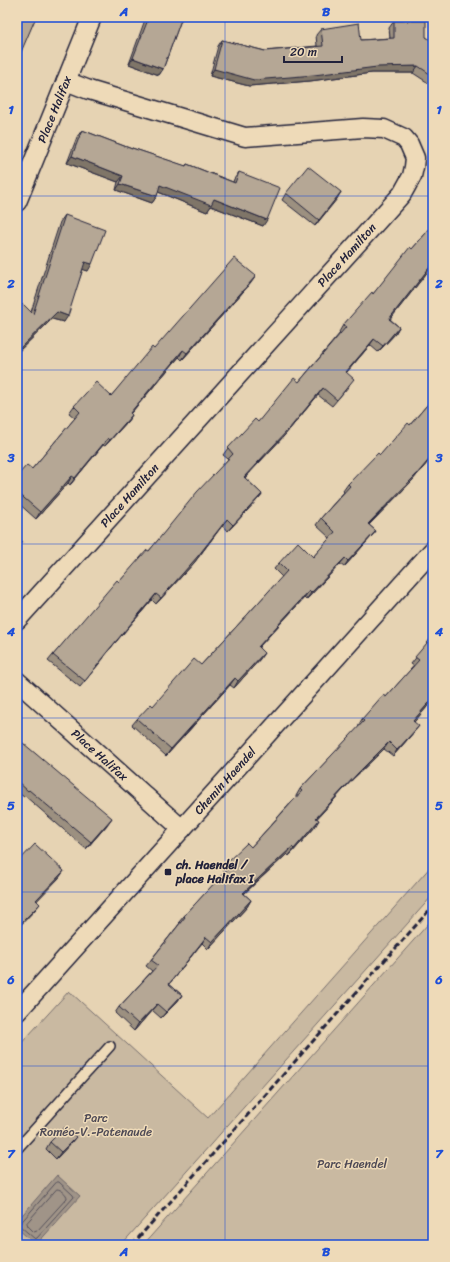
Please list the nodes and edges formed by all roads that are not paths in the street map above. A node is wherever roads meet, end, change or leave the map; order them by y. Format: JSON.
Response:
{"nodes":[{"id":1,"x":92,"y":17,"type":"edge"},
{"id":2,"x":66,"y":81,"type":"junction"},
{"id":3,"x":17,"y":202,"type":"edge"},
{"id":4,"x":433,"y":550,"type":"edge"},
{"id":5,"x":17,"y":620,"type":"edge"},
{"id":6,"x":17,"y":682,"type":"edge"},
{"id":7,"x":182,"y":829,"type":"junction"},
{"id":8,"x":17,"y":1012,"type":"edge"},
{"id":9,"x":110,"y":1046,"type":"dead end"},
{"id":10,"x":17,"y":1149,"type":"edge"}],
"edges":[{"from":1,"to":2,"type":"street","name":"Place Halifax"},
{"from":2,"to":3,"type":"street","name":"Place Halifax"},
{"from":2,"to":5,"type":"street","name":"Place Hamilton"},
{"from":4,"to":7,"type":"street","name":"Chemin Haendel"},
{"from":6,"to":7,"type":"street","name":"Place Halifax"},
{"from":7,"to":8,"type":"street","name":"Chemin Haendel"},
{"from":9,"to":10,"type":"lane"}]}
